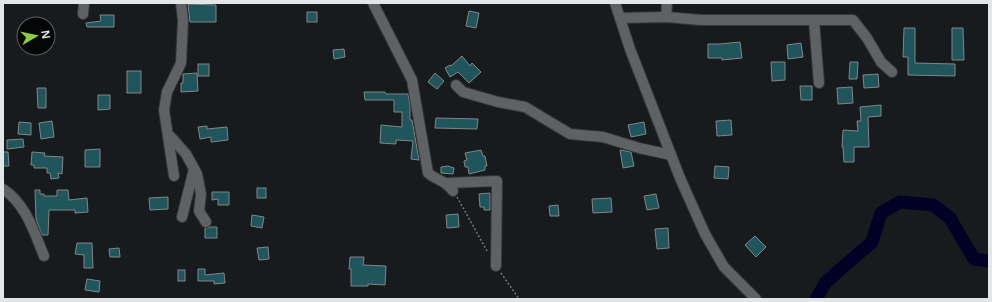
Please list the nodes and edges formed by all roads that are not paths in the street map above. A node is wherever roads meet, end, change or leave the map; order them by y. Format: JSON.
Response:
{"nodes":[{"id":1,"x":84,"y":3,"type":"edge"},
{"id":2,"x":181,"y":3,"type":"edge"},
{"id":3,"x":373,"y":3,"type":"edge"},
{"id":4,"x":615,"y":3,"type":"edge"},
{"id":5,"x":667,"y":3,"type":"edge"},
{"id":6,"x":83,"y":14,"type":"dead end"},
{"id":7,"x":666,"y":17,"type":"junction"},
{"id":8,"x":620,"y":18,"type":"junction"},
{"id":9,"x":814,"y":21,"type":"junction"},
{"id":10,"x":892,"y":72,"type":"dead end"},
{"id":11,"x":819,"y":83,"type":"dead end"},
{"id":12,"x":456,"y":85,"type":"dead end"},
{"id":13,"x":168,"y":136,"type":"junction"},
{"id":14,"x":671,"y":155,"type":"junction"},
{"id":15,"x":194,"y":169,"type":"junction"},
{"id":16,"x":174,"y":176,"type":"dead end"},
{"id":17,"x":3,"y":189,"type":"edge"},
{"id":18,"x":182,"y":217,"type":"dead end"},
{"id":19,"x":206,"y":222,"type":"dead end"},
{"id":20,"x":44,"y":256,"type":"dead end"},
{"id":21,"x":496,"y":266,"type":"road end"},
{"id":22,"x":756,"y":299,"type":"edge"}],
"edges":[{"from":1,"to":6,"type":"street"},
{"from":2,"to":13,"type":"street"},
{"from":3,"to":21,"type":"street"},
{"from":4,"to":8,"type":"street"},
{"from":5,"to":7,"type":"street"},
{"from":7,"to":8,"type":"street"},
{"from":7,"to":9,"type":"street"},
{"from":8,"to":14,"type":"street"},
{"from":9,"to":10,"type":"street"},
{"from":9,"to":11,"type":"street"},
{"from":12,"to":14,"type":"street"},
{"from":13,"to":15,"type":"street"},
{"from":13,"to":16,"type":"street"},
{"from":14,"to":22,"type":"street"},
{"from":15,"to":18,"type":"street"},
{"from":15,"to":19,"type":"street"},
{"from":17,"to":20,"type":"street"}]}
